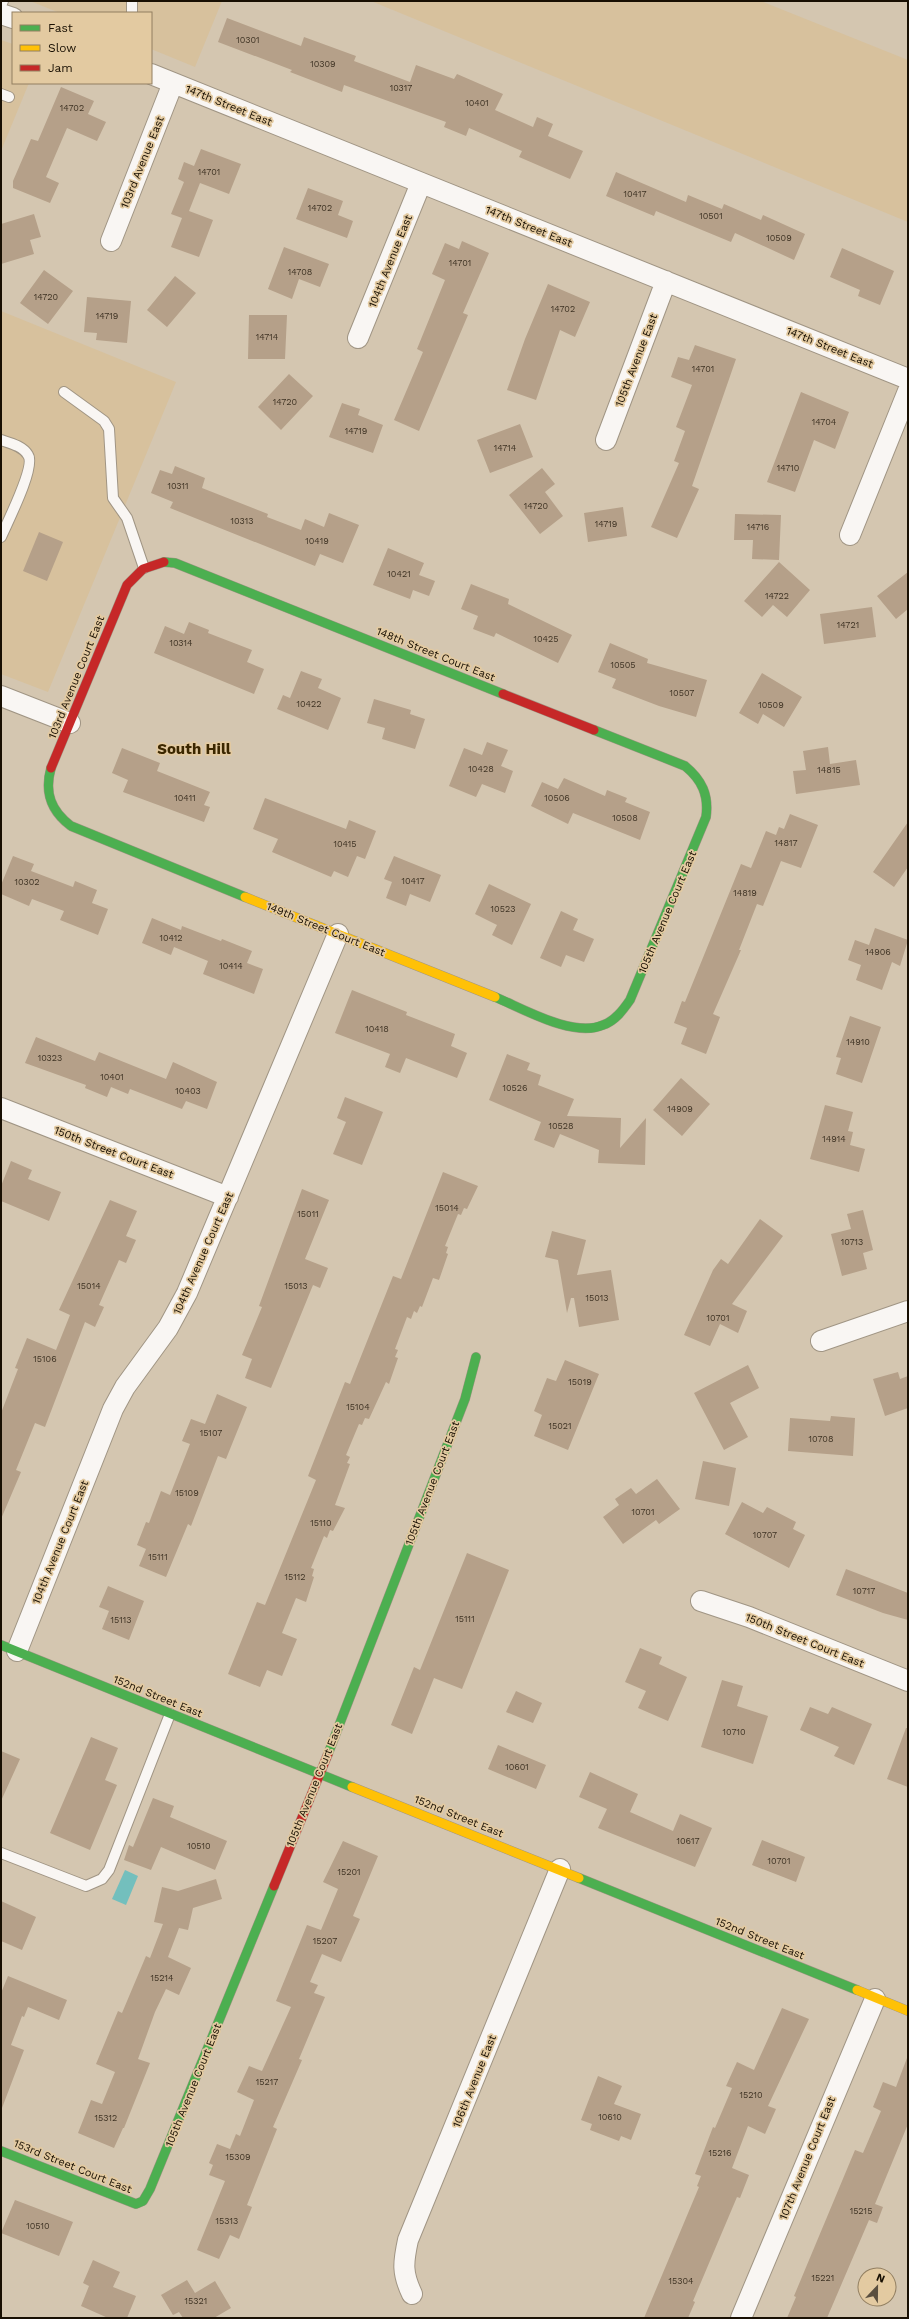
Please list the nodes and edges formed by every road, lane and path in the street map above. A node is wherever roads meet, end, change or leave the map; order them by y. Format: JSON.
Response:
{"nodes":[{"id":1,"x":3,"y":1,"type":"edge"},
{"id":2,"x":132,"y":1,"type":"edge"},
{"id":3,"x":1,"y":6,"type":"edge"},
{"id":4,"x":132,"y":12,"type":"edge"},
{"id":5,"x":1,"y":14,"type":"edge"},
{"id":6,"x":12,"y":18,"type":"edge"},
{"id":7,"x":152,"y":74,"type":"edge"},
{"id":8,"x":173,"y":83,"type":"junction"},
{"id":9,"x":421,"y":183,"type":"junction"},
{"id":10,"x":111,"y":241,"type":"dead end"},
{"id":11,"x":666,"y":281,"type":"junction"},
{"id":12,"x":358,"y":338,"type":"dead end"},
{"id":13,"x":908,"y":379,"type":"edge"},
{"id":14,"x":64,"y":392,"type":"dead end"},
{"id":15,"x":908,"y":392,"type":"edge"},
{"id":16,"x":1,"y":440,"type":"edge"},
{"id":17,"x":606,"y":440,"type":"dead end"},
{"id":18,"x":850,"y":535,"type":"dead end"},
{"id":19,"x":1,"y":537,"type":"edge"},
{"id":20,"x":147,"y":567,"type":"junction"},
{"id":21,"x":1,"y":696,"type":"edge"},
{"id":22,"x":70,"y":723,"type":"junction"},
{"id":23,"x":704,"y":788,"type":"joint"},
{"id":24,"x":54,"y":810,"type":"joint"},
{"id":25,"x":338,"y":934,"type":"junction"},
{"id":26,"x":604,"y":1026,"type":"joint"},
{"id":27,"x":1,"y":1108,"type":"edge"},
{"id":28,"x":228,"y":1197,"type":"junction"},
{"id":29,"x":908,"y":1311,"type":"edge"},
{"id":30,"x":821,"y":1342,"type":"dead end"},
{"id":31,"x":476,"y":1356,"type":"dead end"},
{"id":32,"x":701,"y":1601,"type":"dead end"},
{"id":33,"x":9,"y":1648,"type":"edge"},
{"id":34,"x":908,"y":1681,"type":"edge"},
{"id":35,"x":170,"y":1714,"type":"junction"},
{"id":36,"x":319,"y":1774,"type":"junction"},
{"id":37,"x":1,"y":1853,"type":"edge"},
{"id":38,"x":560,"y":1869,"type":"junction"},
{"id":39,"x":875,"y":1999,"type":"junction"},
{"id":40,"x":908,"y":2011,"type":"edge"},
{"id":41,"x":1,"y":2151,"type":"edge"},
{"id":42,"x":136,"y":2204,"type":"joint"},
{"id":43,"x":412,"y":2294,"type":"dead end"},
{"id":44,"x":741,"y":2318,"type":"edge"}],
"edges":[{"from":1,"to":3,"type":"lane"},
{"from":2,"to":4,"type":"lane"},
{"from":5,"to":6,"type":"street"},
{"from":7,"to":8,"type":"street","name":"147th Street East"},
{"from":8,"to":9,"type":"street","name":"147th Street East"},
{"from":8,"to":10,"type":"street","name":"103rd Avenue East"},
{"from":9,"to":11,"type":"street","name":"147th Street East"},
{"from":9,"to":12,"type":"street","name":"104th Avenue East"},
{"from":11,"to":13,"type":"street","name":"147th Street East"},
{"from":11,"to":17,"type":"street","name":"105th Avenue East"},
{"from":14,"to":20,"type":"lane"},
{"from":15,"to":18,"type":"street"},
{"from":16,"to":19,"type":"lane"},
{"from":20,"to":22,"type":"street","name":"103rd Avenue Court East"},
{"from":20,"to":23,"type":"street","name":"148th Street Court East"},
{"from":21,"to":22,"type":"street"},
{"from":22,"to":24,"type":"street","name":"103rd Avenue Court East"},
{"from":23,"to":26,"type":"street","name":"105th Avenue Court East"},
{"from":24,"to":25,"type":"street","name":"149th Street Court East"},
{"from":25,"to":26,"type":"street","name":"149th Street Court East"},
{"from":25,"to":28,"type":"street","name":"104th Avenue Court East"},
{"from":27,"to":28,"type":"street","name":"150th Street Court East"},
{"from":28,"to":33,"type":"street","name":"104th Avenue Court East"},
{"from":29,"to":30,"type":"street"},
{"from":31,"to":36,"type":"street","name":"105th Avenue Court East"},
{"from":32,"to":34,"type":"street","name":"150th Street Court East"},
{"from":33,"to":35,"type":"street","name":"152nd Street East"},
{"from":35,"to":36,"type":"street","name":"152nd Street East"},
{"from":35,"to":37,"type":"lane"},
{"from":36,"to":38,"type":"street","name":"152nd Street East"},
{"from":36,"to":42,"type":"street","name":"105th Avenue Court East"},
{"from":38,"to":39,"type":"street","name":"152nd Street East"},
{"from":38,"to":43,"type":"street","name":"106th Avenue East"},
{"from":39,"to":40,"type":"street","name":"152nd Street East"},
{"from":39,"to":44,"type":"street","name":"107th Avenue Court East"},
{"from":41,"to":42,"type":"street","name":"153rd Street Court East"}]}
